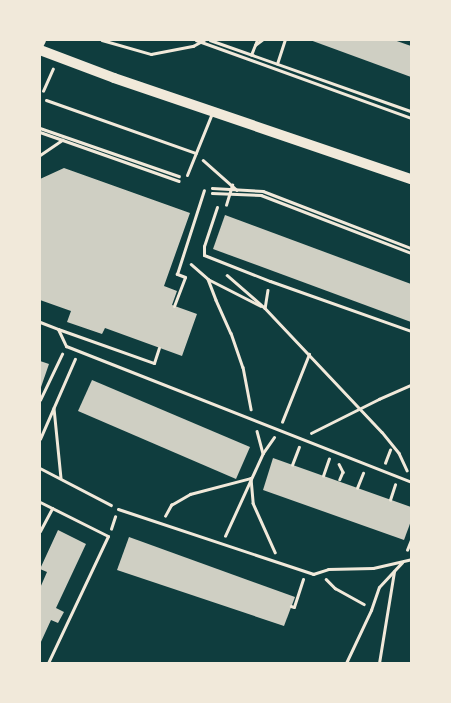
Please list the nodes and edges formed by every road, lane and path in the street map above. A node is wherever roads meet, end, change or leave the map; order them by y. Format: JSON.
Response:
{"nodes":[{"id":1,"x":42,"y":40,"type":"edge"},
{"id":2,"x":102,"y":40,"type":"edge"},
{"id":3,"x":196,"y":40,"type":"edge"},
{"id":4,"x":210,"y":40,"type":"edge"},
{"id":5,"x":257,"y":40,"type":"edge"},
{"id":6,"x":262,"y":40,"type":"edge"},
{"id":7,"x":285,"y":40,"type":"edge"},
{"id":8,"x":202,"y":41,"type":"edge"},
{"id":9,"x":40,"y":44,"type":"edge"},
{"id":10,"x":255,"y":45,"type":"junction"},
{"id":11,"x":40,"y":50,"type":"edge"},
{"id":12,"x":251,"y":55,"type":"junction"},
{"id":13,"x":277,"y":64,"type":"junction"},
{"id":14,"x":46,"y":100,"type":"dead end"},
{"id":15,"x":213,"y":111,"type":"junction"},
{"id":16,"x":411,"y":111,"type":"edge"},
{"id":17,"x":411,"y":118,"type":"edge"},
{"id":18,"x":40,"y":128,"type":"edge"},
{"id":19,"x":40,"y":132,"type":"edge"},
{"id":20,"x":63,"y":140,"type":"junction"},
{"id":21,"x":196,"y":153,"type":"junction"},
{"id":22,"x":40,"y":155,"type":"edge"},
{"id":23,"x":187,"y":175,"type":"dead end"},
{"id":24,"x":183,"y":178,"type":"dead end"},
{"id":25,"x":411,"y":179,"type":"edge"},
{"id":26,"x":182,"y":182,"type":"dead end"},
{"id":27,"x":209,"y":187,"type":"dead end"},
{"id":28,"x":204,"y":190,"type":"joint"},
{"id":29,"x":237,"y":190,"type":"junction"},
{"id":30,"x":242,"y":194,"type":"junction"},
{"id":31,"x":217,"y":207,"type":"dead end"},
{"id":32,"x":411,"y":248,"type":"edge"},
{"id":33,"x":411,"y":253,"type":"edge"},
{"id":34,"x":183,"y":257,"type":"junction"},
{"id":35,"x":226,"y":274,"type":"dead end"},
{"id":36,"x":208,"y":279,"type":"junction"},
{"id":37,"x":270,"y":281,"type":"junction"},
{"id":38,"x":174,"y":306,"type":"dead end"},
{"id":39,"x":265,"y":308,"type":"junction"},
{"id":40,"x":40,"y":322,"type":"edge"},
{"id":41,"x":58,"y":329,"type":"junction"},
{"id":42,"x":411,"y":331,"type":"edge"},
{"id":43,"x":160,"y":348,"type":"dead end"},
{"id":44,"x":63,"y":351,"type":"dead end"},
{"id":45,"x":78,"y":351,"type":"junction"},
{"id":46,"x":309,"y":354,"type":"junction"},
{"id":47,"x":411,"y":385,"type":"edge"},
{"id":48,"x":40,"y":400,"type":"edge"},
{"id":49,"x":54,"y":408,"type":"junction"},
{"id":50,"x":358,"y":409,"type":"junction"},
{"id":51,"x":254,"y":420,"type":"junction"},
{"id":52,"x":278,"y":429,"type":"junction"},
{"id":53,"x":40,"y":439,"type":"edge"},
{"id":54,"x":301,"y":439,"type":"junction"},
{"id":55,"x":390,"y":450,"type":"dead end"},
{"id":56,"x":332,"y":451,"type":"junction"},
{"id":57,"x":263,"y":453,"type":"junction"},
{"id":58,"x":386,"y":459,"type":"dead end"},
{"id":59,"x":292,"y":464,"type":"dead end"},
{"id":60,"x":366,"y":465,"type":"junction"},
{"id":61,"x":40,"y":468,"type":"edge"},
{"id":62,"x":409,"y":474,"type":"dead end"},
{"id":63,"x":323,"y":476,"type":"dead end"},
{"id":64,"x":398,"y":477,"type":"junction"},
{"id":65,"x":61,"y":478,"type":"junction"},
{"id":66,"x":251,"y":478,"type":"junction"},
{"id":67,"x":411,"y":482,"type":"edge"},
{"id":68,"x":357,"y":488,"type":"dead end"},
{"id":69,"x":390,"y":500,"type":"dead end"},
{"id":70,"x":40,"y":502,"type":"edge"},
{"id":71,"x":52,"y":508,"type":"junction"},
{"id":72,"x":118,"y":509,"type":"junction"},
{"id":73,"x":161,"y":523,"type":"junction"},
{"id":74,"x":40,"y":531,"type":"edge"},
{"id":75,"x":108,"y":536,"type":"junction"},
{"id":76,"x":221,"y":544,"type":"junction"},
{"id":77,"x":411,"y":559,"type":"edge"},
{"id":78,"x":402,"y":562,"type":"junction"},
{"id":79,"x":281,"y":564,"type":"junction"},
{"id":80,"x":394,"y":570,"type":"junction"},
{"id":81,"x":305,"y":571,"type":"junction"},
{"id":82,"x":313,"y":574,"type":"junction"},
{"id":83,"x":291,"y":606,"type":"dead end"},
{"id":84,"x":371,"y":610,"type":"junction"},
{"id":85,"x":48,"y":663,"type":"edge"},
{"id":86,"x":346,"y":663,"type":"edge"},
{"id":87,"x":379,"y":663,"type":"edge"}],
"edges":[{"from":1,"to":9,"type":"street"},
{"from":2,"to":8,"type":"path"},
{"from":3,"to":8,"type":"path"},
{"from":4,"to":12,"type":"path"},
{"from":5,"to":10,"type":"path"},
{"from":6,"to":10,"type":"path"},
{"from":7,"to":13,"type":"path"},
{"from":8,"to":17,"type":"path"},
{"from":10,"to":12,"type":"path"},
{"from":11,"to":15,"type":"main road"},
{"from":12,"to":13,"type":"path"},
{"from":13,"to":16,"type":"path"},
{"from":14,"to":21,"type":"lane"},
{"from":15,"to":21,"type":"lane"},
{"from":15,"to":25,"type":"main road"},
{"from":18,"to":24,"type":"path"},
{"from":19,"to":20,"type":"path"},
{"from":20,"to":22,"type":"path"},
{"from":20,"to":26,"type":"path"},
{"from":21,"to":23,"type":"lane"},
{"from":21,"to":29,"type":"path"},
{"from":27,"to":29,"type":"path"},
{"from":28,"to":30,"type":"path"},
{"from":28,"to":34,"type":"lane"},
{"from":29,"to":30,"type":"path"},
{"from":29,"to":32,"type":"path"},
{"from":30,"to":33,"type":"path"},
{"from":31,"to":37,"type":"lane"},
{"from":34,"to":36,"type":"path"},
{"from":34,"to":38,"type":"lane"},
{"from":35,"to":39,"type":"path"},
{"from":36,"to":39,"type":"path"},
{"from":36,"to":51,"type":"path"},
{"from":37,"to":39,"type":"path"},
{"from":37,"to":42,"type":"lane"},
{"from":39,"to":46,"type":"path"},
{"from":40,"to":41,"type":"lane"},
{"from":41,"to":43,"type":"lane"},
{"from":41,"to":45,"type":"lane"},
{"from":44,"to":48,"type":"path"},
{"from":45,"to":49,"type":"path"},
{"from":45,"to":51,"type":"lane"},
{"from":46,"to":50,"type":"path"},
{"from":46,"to":52,"type":"path"},
{"from":47,"to":50,"type":"path"},
{"from":49,"to":53,"type":"path"},
{"from":49,"to":65,"type":"path"},
{"from":50,"to":54,"type":"path"},
{"from":50,"to":62,"type":"path"},
{"from":51,"to":52,"type":"lane"},
{"from":51,"to":57,"type":"path"},
{"from":52,"to":54,"type":"lane"},
{"from":52,"to":57,"type":"path"},
{"from":54,"to":56,"type":"lane"},
{"from":54,"to":59,"type":"path"},
{"from":55,"to":58,"type":"path"},
{"from":56,"to":60,"type":"lane"},
{"from":56,"to":63,"type":"path"},
{"from":57,"to":66,"type":"path"},
{"from":60,"to":64,"type":"lane"},
{"from":60,"to":68,"type":"path"},
{"from":61,"to":65,"type":"path"},
{"from":64,"to":67,"type":"lane"},
{"from":64,"to":69,"type":"path"},
{"from":65,"to":72,"type":"path"},
{"from":66,"to":73,"type":"path"},
{"from":66,"to":76,"type":"path"},
{"from":66,"to":79,"type":"path"},
{"from":70,"to":71,"type":"lane"},
{"from":71,"to":74,"type":"lane"},
{"from":71,"to":75,"type":"lane"},
{"from":72,"to":73,"type":"lane"},
{"from":72,"to":75,"type":"path"},
{"from":73,"to":76,"type":"lane"},
{"from":75,"to":85,"type":"lane"},
{"from":76,"to":79,"type":"lane"},
{"from":77,"to":78,"type":"lane"},
{"from":78,"to":80,"type":"lane"},
{"from":78,"to":82,"type":"lane"},
{"from":79,"to":81,"type":"lane"},
{"from":80,"to":84,"type":"lane"},
{"from":80,"to":87,"type":"lane"},
{"from":81,"to":82,"type":"lane"},
{"from":81,"to":83,"type":"path"},
{"from":82,"to":84,"type":"path"},
{"from":84,"to":86,"type":"lane"}]}
